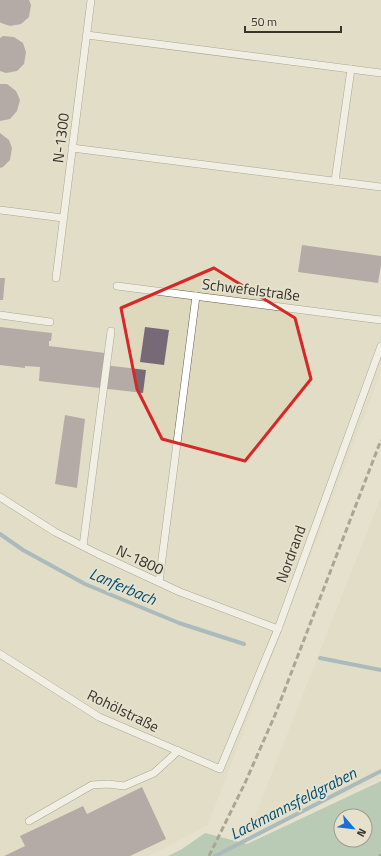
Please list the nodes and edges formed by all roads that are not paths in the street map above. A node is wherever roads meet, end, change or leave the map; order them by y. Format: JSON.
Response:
{"nodes":[{"id":1,"x":91,"y":0,"type":"edge"},
{"id":2,"x":87,"y":36,"type":"junction"},
{"id":3,"x":350,"y":69,"type":"junction"},
{"id":4,"x":381,"y":73,"type":"edge"},
{"id":5,"x":72,"y":148,"type":"junction"},
{"id":6,"x":335,"y":181,"type":"junction"},
{"id":7,"x":381,"y":187,"type":"edge"},
{"id":8,"x":0,"y":210,"type":"edge"},
{"id":9,"x":64,"y":218,"type":"junction"},
{"id":10,"x":56,"y":278,"type":"dead end"},
{"id":11,"x":117,"y":286,"type":"dead end"},
{"id":12,"x":196,"y":296,"type":"junction"},
{"id":13,"x":0,"y":315,"type":"edge"},
{"id":14,"x":381,"y":320,"type":"edge"},
{"id":15,"x":50,"y":322,"type":"dead end"},
{"id":16,"x":111,"y":331,"type":"dead end"},
{"id":17,"x":381,"y":346,"type":"edge"},
{"id":18,"x":0,"y":497,"type":"edge"},
{"id":19,"x":83,"y":546,"type":"junction"},
{"id":20,"x":158,"y":582,"type":"junction"},
{"id":21,"x":278,"y":629,"type":"junction"},
{"id":22,"x":1,"y":657,"type":"edge"},
{"id":23,"x":178,"y":751,"type":"junction"},
{"id":24,"x":220,"y":769,"type":"joint"},
{"id":25,"x":29,"y":821,"type":"dead end"}],
"edges":[{"from":1,"to":2,"type":"lane","name":"N-1300"},
{"from":2,"to":3,"type":"lane"},
{"from":2,"to":5,"type":"lane","name":"N-1300"},
{"from":3,"to":4,"type":"lane"},
{"from":3,"to":6,"type":"lane"},
{"from":5,"to":6,"type":"lane"},
{"from":5,"to":9,"type":"lane","name":"N-1300"},
{"from":6,"to":7,"type":"lane"},
{"from":8,"to":9,"type":"lane"},
{"from":9,"to":10,"type":"lane","name":"N-1300"},
{"from":11,"to":12,"type":"lane","name":"Schwefelstraße"},
{"from":12,"to":14,"type":"lane","name":"Schwefelstraße"},
{"from":12,"to":20,"type":"lane"},
{"from":13,"to":15,"type":"lane"},
{"from":16,"to":19,"type":"lane"},
{"from":17,"to":21,"type":"lane","name":"Nordrand"},
{"from":18,"to":19,"type":"lane","name":"N-1800"},
{"from":19,"to":20,"type":"lane","name":"N-1800"},
{"from":20,"to":21,"type":"lane","name":"N-1800"},
{"from":21,"to":24,"type":"lane","name":"Nordrand"},
{"from":22,"to":23,"type":"lane","name":"Rohölstraße"},
{"from":23,"to":24,"type":"lane","name":"Rohölstraße"},
{"from":23,"to":25,"type":"lane"}]}
